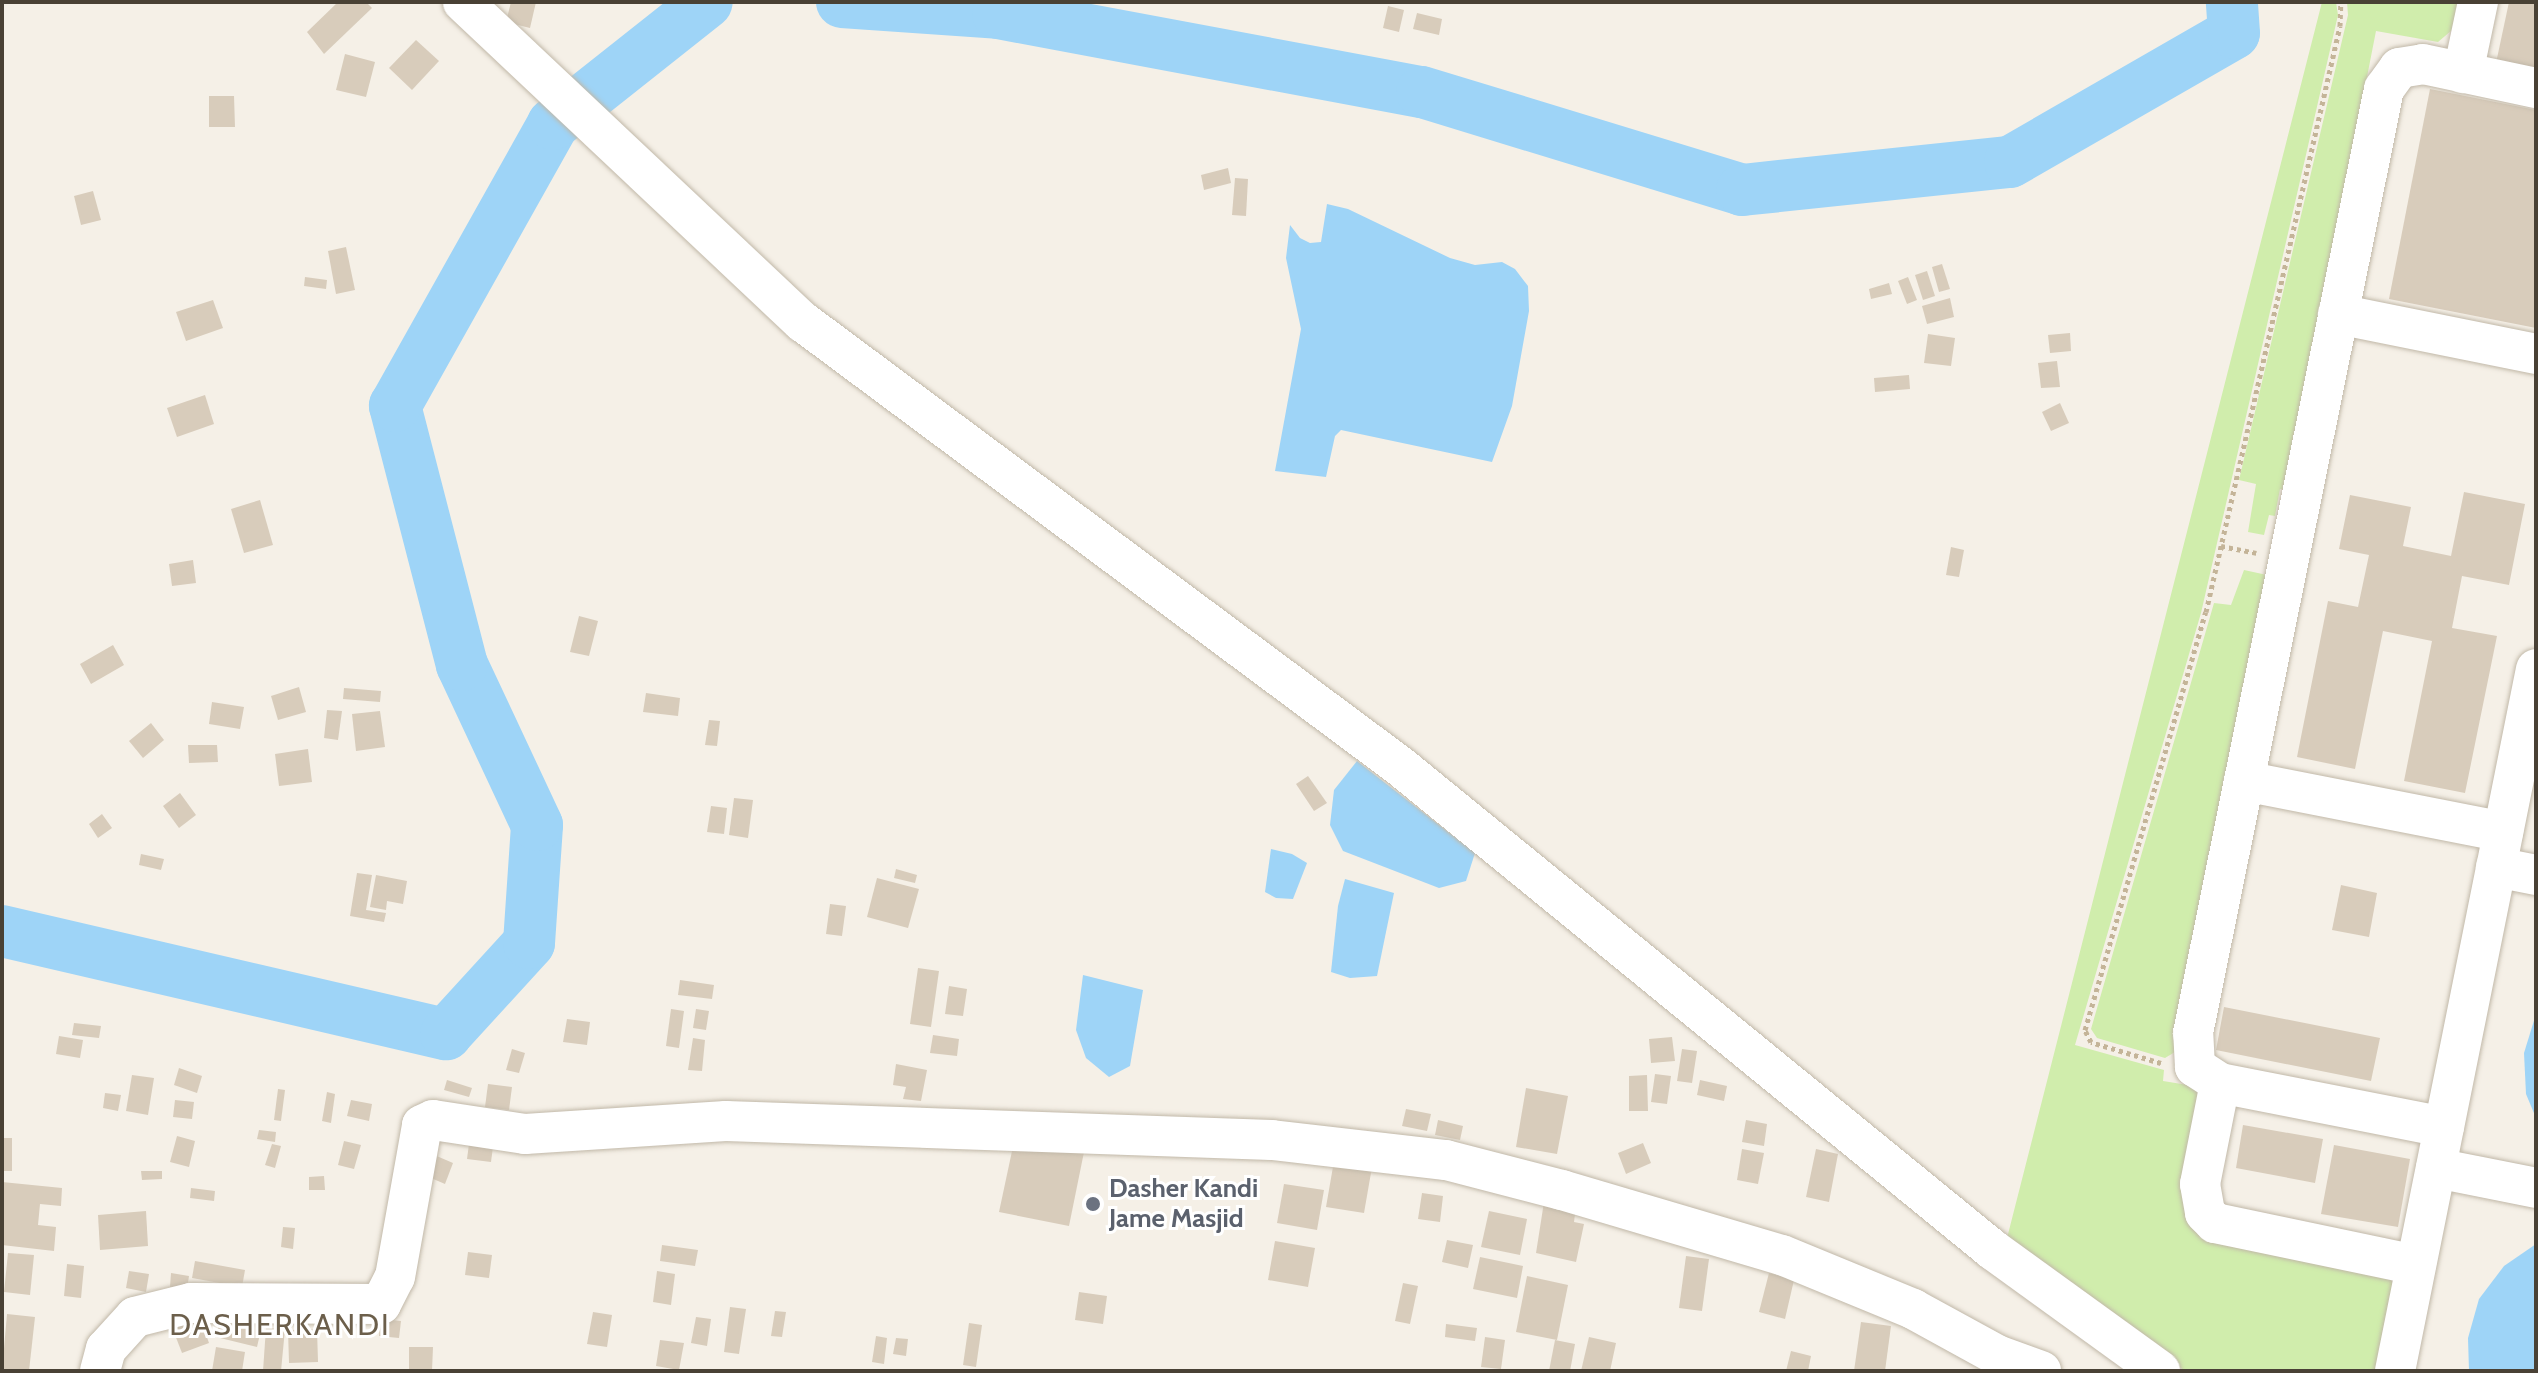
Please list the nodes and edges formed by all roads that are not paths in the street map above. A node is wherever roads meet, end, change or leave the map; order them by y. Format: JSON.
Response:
{"nodes":[{"id":1,"x":463,"y":2,"type":"edge"},
{"id":2,"x":2478,"y":2,"type":"edge"},
{"id":3,"x":2463,"y":73,"type":"junction"},
{"id":4,"x":2536,"y":88,"type":"edge"},
{"id":5,"x":2338,"y":314,"type":"junction"},
{"id":6,"x":2536,"y":354,"type":"edge"},
{"id":7,"x":2536,"y":669,"type":"edge"},
{"id":8,"x":2244,"y":781,"type":"junction"},
{"id":9,"x":2500,"y":849,"type":"junction"},
{"id":10,"x":2536,"y":875,"type":"edge"},
{"id":11,"x":2208,"y":1075,"type":"junction"},
{"id":12,"x":2444,"y":1127,"type":"junction"},
{"id":13,"x":2436,"y":1168,"type":"junction"},
{"id":14,"x":2536,"y":1188,"type":"edge"},
{"id":15,"x":2416,"y":1265,"type":"junction"},
{"id":16,"x":100,"y":1371,"type":"edge"},
{"id":17,"x":2041,"y":1371,"type":"edge"},
{"id":18,"x":2160,"y":1371,"type":"edge"},
{"id":19,"x":2395,"y":1371,"type":"edge"}],
"edges":[{"from":1,"to":18,"type":"street"},
{"from":2,"to":3,"type":"street"},
{"from":3,"to":4,"type":"street"},
{"from":3,"to":5,"type":"street"},
{"from":5,"to":6,"type":"street"},
{"from":5,"to":8,"type":"street"},
{"from":7,"to":9,"type":"street"},
{"from":8,"to":9,"type":"street"},
{"from":8,"to":11,"type":"street"},
{"from":9,"to":10,"type":"street"},
{"from":9,"to":12,"type":"street"},
{"from":11,"to":12,"type":"street"},
{"from":11,"to":15,"type":"street"},
{"from":12,"to":13,"type":"street"},
{"from":13,"to":14,"type":"street"},
{"from":13,"to":15,"type":"street"},
{"from":15,"to":19,"type":"street"},
{"from":16,"to":17,"type":"street"}]}
